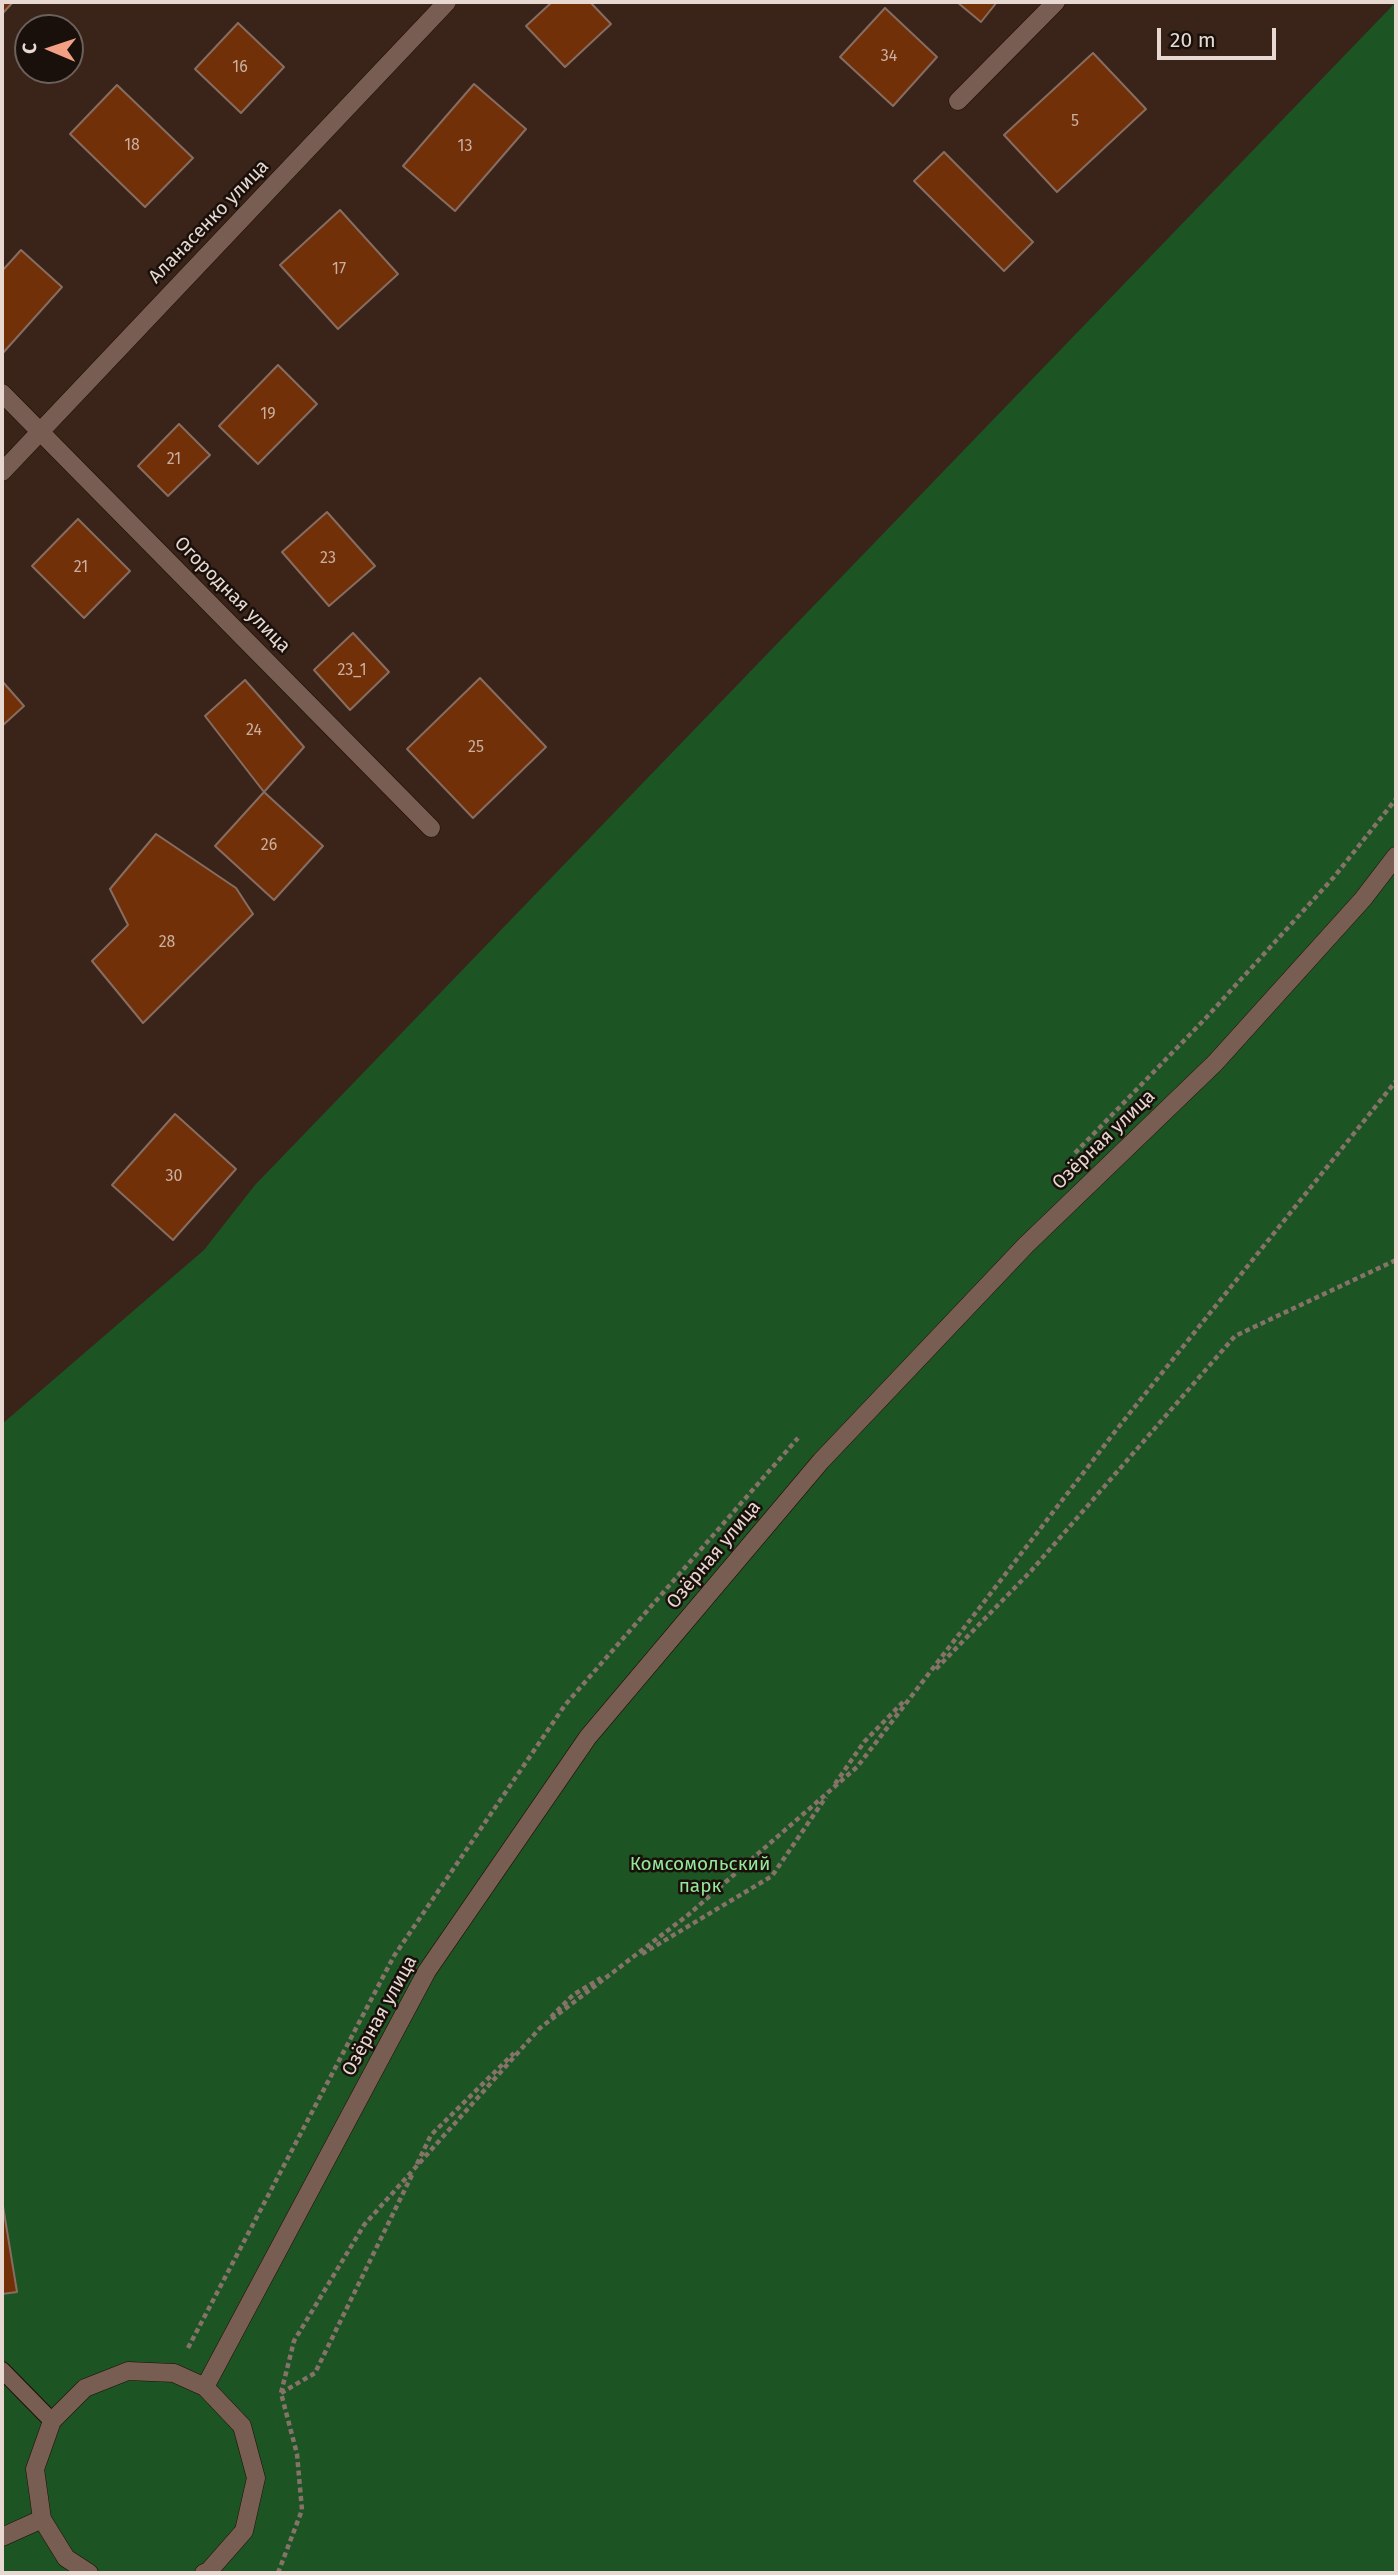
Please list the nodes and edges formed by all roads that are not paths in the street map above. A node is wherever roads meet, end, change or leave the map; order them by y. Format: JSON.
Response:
{"nodes":[{"id":1,"x":447,"y":2,"type":"edge"},
{"id":2,"x":1056,"y":2,"type":"edge"},
{"id":3,"x":958,"y":101,"type":"dead end"},
{"id":4,"x":2,"y":393,"type":"edge"},
{"id":5,"x":40,"y":430,"type":"junction"},
{"id":6,"x":2,"y":472,"type":"edge"},
{"id":7,"x":431,"y":828,"type":"dead end"},
{"id":8,"x":1396,"y":856,"type":"edge"},
{"id":9,"x":2,"y":2370,"type":"edge"},
{"id":10,"x":205,"y":2387,"type":"junction"},
{"id":11,"x":52,"y":2421,"type":"junction"},
{"id":12,"x":42,"y":2519,"type":"junction"},
{"id":13,"x":2,"y":2537,"type":"edge"},
{"id":14,"x":89,"y":2573,"type":"edge"},
{"id":15,"x":204,"y":2573,"type":"edge"}],
"edges":[{"from":1,"to":5,"type":"street","name":"Аланасенко улица"},
{"from":2,"to":3,"type":"street"},
{"from":4,"to":5,"type":"street","name":"Огородная улица"},
{"from":5,"to":6,"type":"street","name":"Аланасенко улица"},
{"from":5,"to":7,"type":"street","name":"Огородная улица"},
{"from":8,"to":10,"type":"street","name":"Озёрная улица"},
{"from":9,"to":11,"type":"lane"},
{"from":10,"to":11,"type":"street"},
{"from":10,"to":15,"type":"street"},
{"from":11,"to":12,"type":"street"},
{"from":12,"to":13,"type":"street"},
{"from":12,"to":14,"type":"street"}]}
